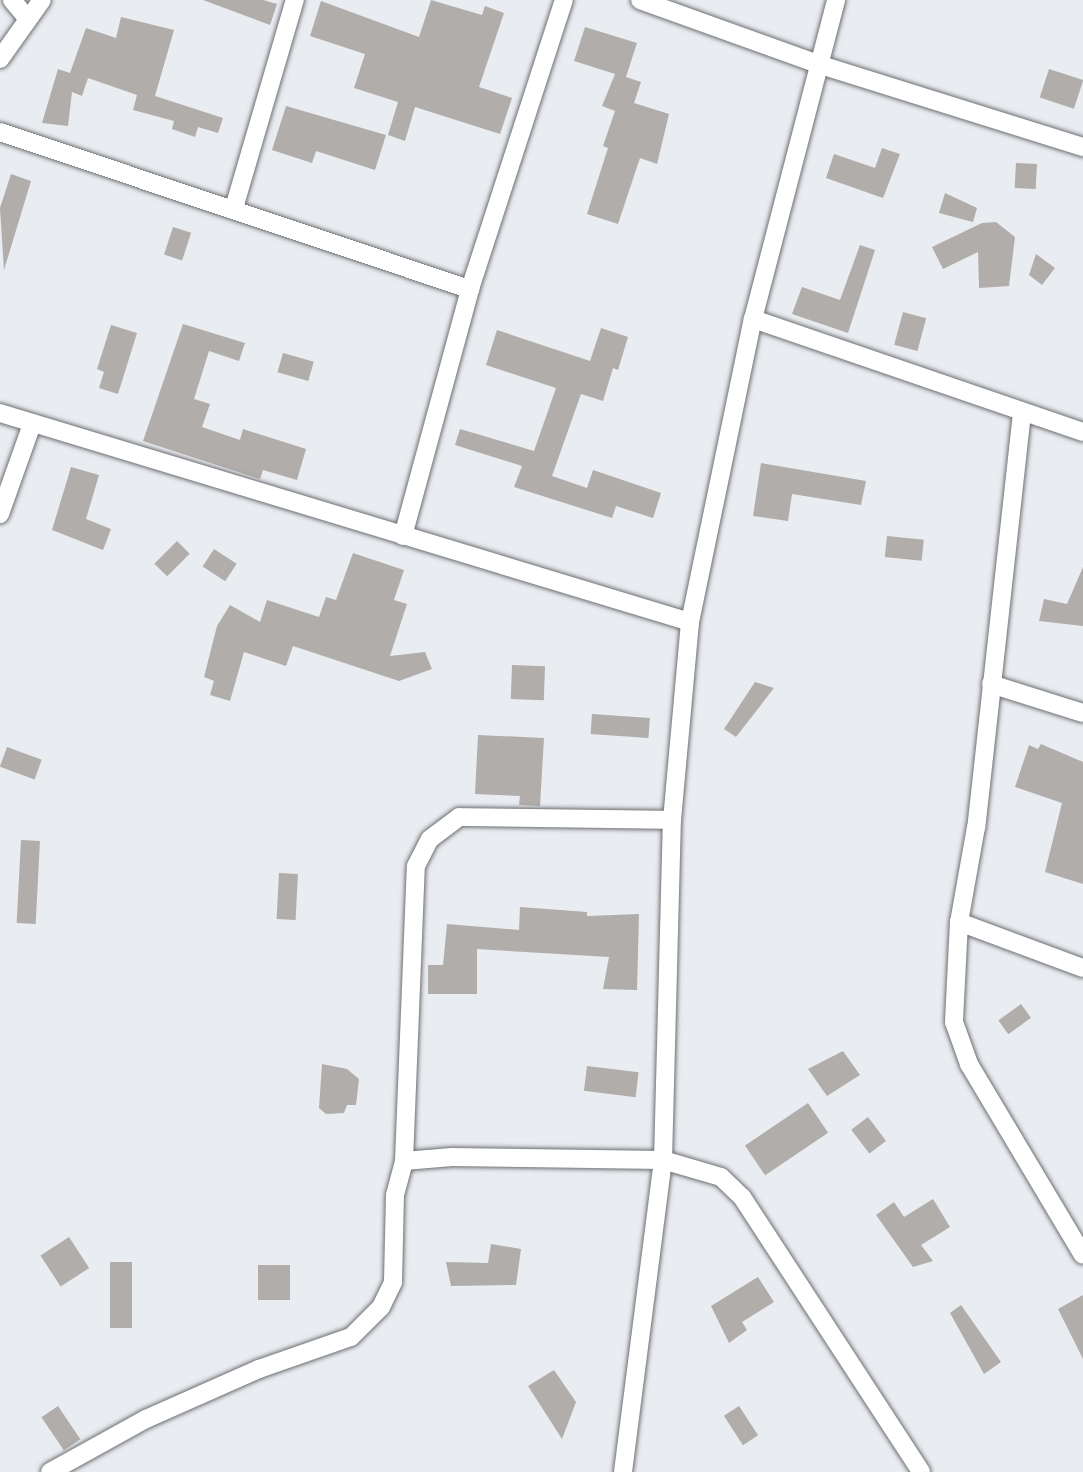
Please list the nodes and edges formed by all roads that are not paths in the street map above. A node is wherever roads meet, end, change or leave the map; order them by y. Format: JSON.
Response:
{"nodes":[{"id":1,"x":12,"y":0,"type":"edge"},
{"id":2,"x":42,"y":0,"type":"edge"},
{"id":3,"x":295,"y":0,"type":"edge"},
{"id":4,"x":564,"y":0,"type":"edge"},
{"id":5,"x":640,"y":0,"type":"edge"},
{"id":6,"x":836,"y":0,"type":"edge"},
{"id":7,"x":27,"y":18,"type":"junction"},
{"id":8,"x":0,"y":59,"type":"edge"},
{"id":9,"x":821,"y":65,"type":"junction"},
{"id":10,"x":0,"y":132,"type":"edge"},
{"id":11,"x":1083,"y":147,"type":"edge"},
{"id":12,"x":234,"y":208,"type":"junction"},
{"id":13,"x":470,"y":288,"type":"junction"},
{"id":14,"x":753,"y":319,"type":"junction"},
{"id":15,"x":0,"y":413,"type":"edge"},
{"id":16,"x":1022,"y":413,"type":"junction"},
{"id":17,"x":32,"y":424,"type":"junction"},
{"id":18,"x":1083,"y":432,"type":"edge"},
{"id":19,"x":0,"y":514,"type":"edge"},
{"id":20,"x":403,"y":536,"type":"junction"},
{"id":21,"x":690,"y":622,"type":"junction"},
{"id":22,"x":991,"y":684,"type":"junction"},
{"id":23,"x":1083,"y":713,"type":"edge"},
{"id":24,"x":672,"y":820,"type":"junction"},
{"id":25,"x":959,"y":922,"type":"junction"},
{"id":26,"x":1083,"y":968,"type":"edge"},
{"id":27,"x":663,"y":1160,"type":"junction"},
{"id":28,"x":404,"y":1161,"type":"junction"},
{"id":29,"x":1083,"y":1255,"type":"edge"},
{"id":30,"x":50,"y":1472,"type":"edge"},
{"id":31,"x":623,"y":1472,"type":"edge"},
{"id":32,"x":921,"y":1472,"type":"edge"}],
"edges":[{"from":1,"to":7,"type":"street"},
{"from":2,"to":7,"type":"street"},
{"from":3,"to":12,"type":"street"},
{"from":4,"to":13,"type":"street"},
{"from":5,"to":9,"type":"street"},
{"from":6,"to":9,"type":"street"},
{"from":7,"to":8,"type":"street"},
{"from":9,"to":11,"type":"street"},
{"from":9,"to":14,"type":"street"},
{"from":10,"to":12,"type":"street"},
{"from":12,"to":13,"type":"street"},
{"from":13,"to":20,"type":"street"},
{"from":14,"to":16,"type":"street"},
{"from":14,"to":21,"type":"street"},
{"from":15,"to":17,"type":"street"},
{"from":16,"to":18,"type":"street"},
{"from":16,"to":22,"type":"street"},
{"from":17,"to":19,"type":"street"},
{"from":17,"to":20,"type":"street"},
{"from":20,"to":21,"type":"street"},
{"from":21,"to":24,"type":"street"},
{"from":22,"to":23,"type":"street"},
{"from":22,"to":25,"type":"street"},
{"from":24,"to":27,"type":"street"},
{"from":24,"to":28,"type":"street"},
{"from":25,"to":26,"type":"street"},
{"from":25,"to":29,"type":"street"},
{"from":27,"to":28,"type":"street"},
{"from":27,"to":31,"type":"street"},
{"from":27,"to":32,"type":"street"},
{"from":28,"to":30,"type":"street"}]}
